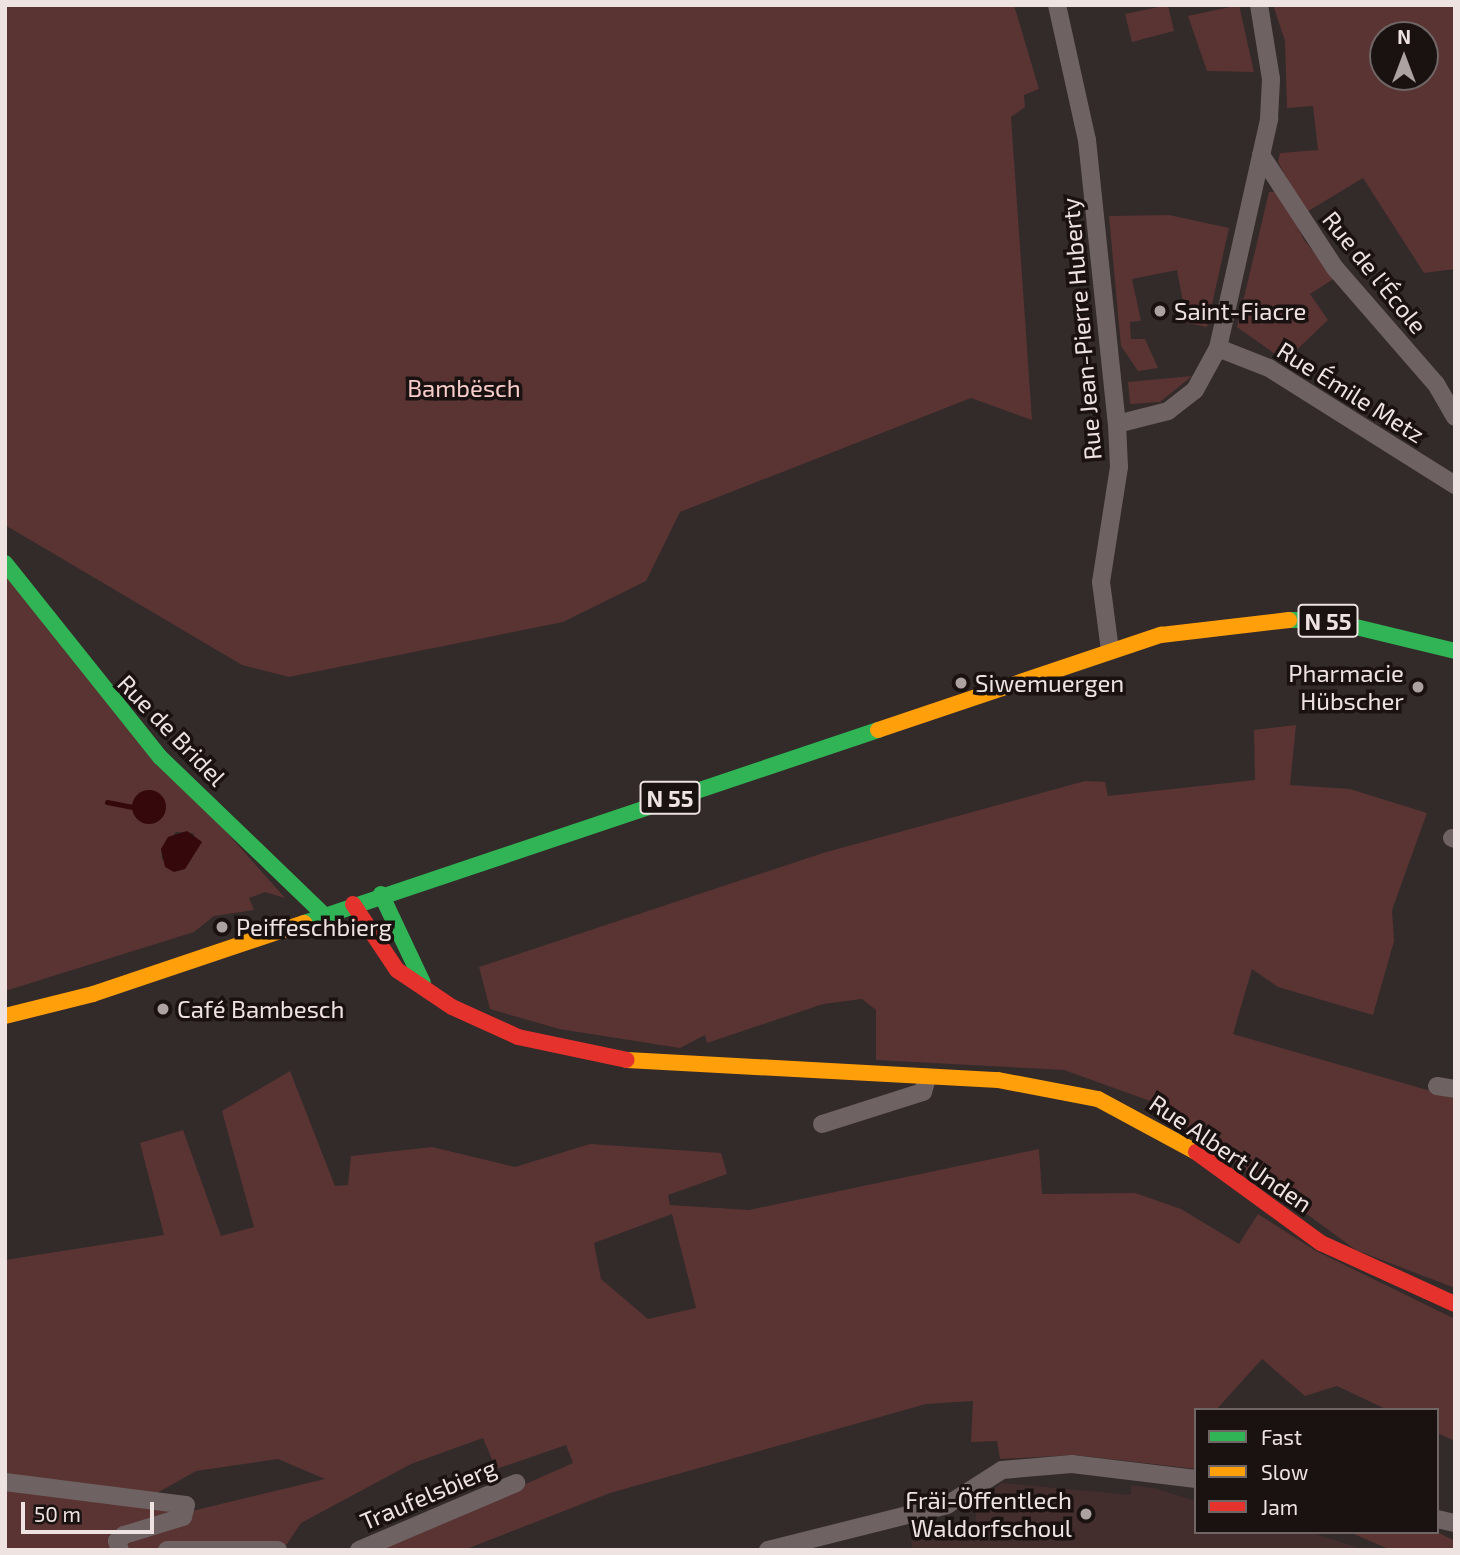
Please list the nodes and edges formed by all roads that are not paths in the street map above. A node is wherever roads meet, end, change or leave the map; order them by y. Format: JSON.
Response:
{"nodes":[{"id":1,"x":1058,"y":5,"type":"edge"},
{"id":2,"x":1259,"y":5,"type":"edge"},
{"id":3,"x":1261,"y":155,"type":"junction"},
{"id":4,"x":1218,"y":348,"type":"junction"},
{"id":5,"x":1455,"y":417,"type":"edge"},
{"id":6,"x":1117,"y":424,"type":"junction"},
{"id":7,"x":1455,"y":485,"type":"edge"},
{"id":8,"x":8,"y":567,"type":"edge"},
{"id":9,"x":1110,"y":650,"type":"junction"},
{"id":10,"x":1455,"y":651,"type":"edge"},
{"id":11,"x":381,"y":894,"type":"junction"},
{"id":12,"x":353,"y":904,"type":"junction"},
{"id":13,"x":323,"y":914,"type":"junction"},
{"id":14,"x":427,"y":990,"type":"junction"},
{"id":15,"x":5,"y":1016,"type":"edge"},
{"id":16,"x":927,"y":1078,"type":"junction"},
{"id":17,"x":822,"y":1124,"type":"dead end"},
{"id":18,"x":1455,"y":1304,"type":"edge"},
{"id":19,"x":1194,"y":1479,"type":"edge"},
{"id":20,"x":5,"y":1482,"type":"edge"},
{"id":21,"x":516,"y":1483,"type":"dead end"},
{"id":22,"x":120,"y":1550,"type":"edge"},
{"id":23,"x":167,"y":1550,"type":"edge"},
{"id":24,"x":278,"y":1550,"type":"edge"},
{"id":25,"x":359,"y":1550,"type":"edge"},
{"id":26,"x":768,"y":1550,"type":"edge"}],
"edges":[{"from":1,"to":6,"type":"street","name":"Rue Jean-Pierre Huberty"},
{"from":2,"to":3,"type":"street"},
{"from":3,"to":4,"type":"street"},
{"from":3,"to":5,"type":"street","name":"Rue de l'École"},
{"from":4,"to":6,"type":"street"},
{"from":4,"to":7,"type":"street","name":"Rue Émile Metz"},
{"from":6,"to":9,"type":"street","name":"Rue Jean-Pierre Huberty"},
{"from":8,"to":13,"type":"main road","name":"Rue de Bridel"},
{"from":9,"to":10,"type":"main road","number":"N 55"},
{"from":9,"to":11,"type":"main road","number":"N 55"},
{"from":11,"to":12,"type":"main road","number":"N 55"},
{"from":11,"to":14,"type":"main road"},
{"from":12,"to":13,"type":"main road","number":"N 55"},
{"from":12,"to":14,"type":"main road","name":"Rue Albert Unden"},
{"from":13,"to":15,"type":"main road","number":"N 55"},
{"from":14,"to":16,"type":"main road","name":"Rue Albert Unden"},
{"from":16,"to":17,"type":"street"},
{"from":16,"to":18,"type":"main road","name":"Rue Albert Unden"},
{"from":19,"to":26,"type":"street"},
{"from":20,"to":22,"type":"street"},
{"from":21,"to":25,"type":"street","name":"Traufelsbierg"},
{"from":23,"to":24,"type":"street"}]}
